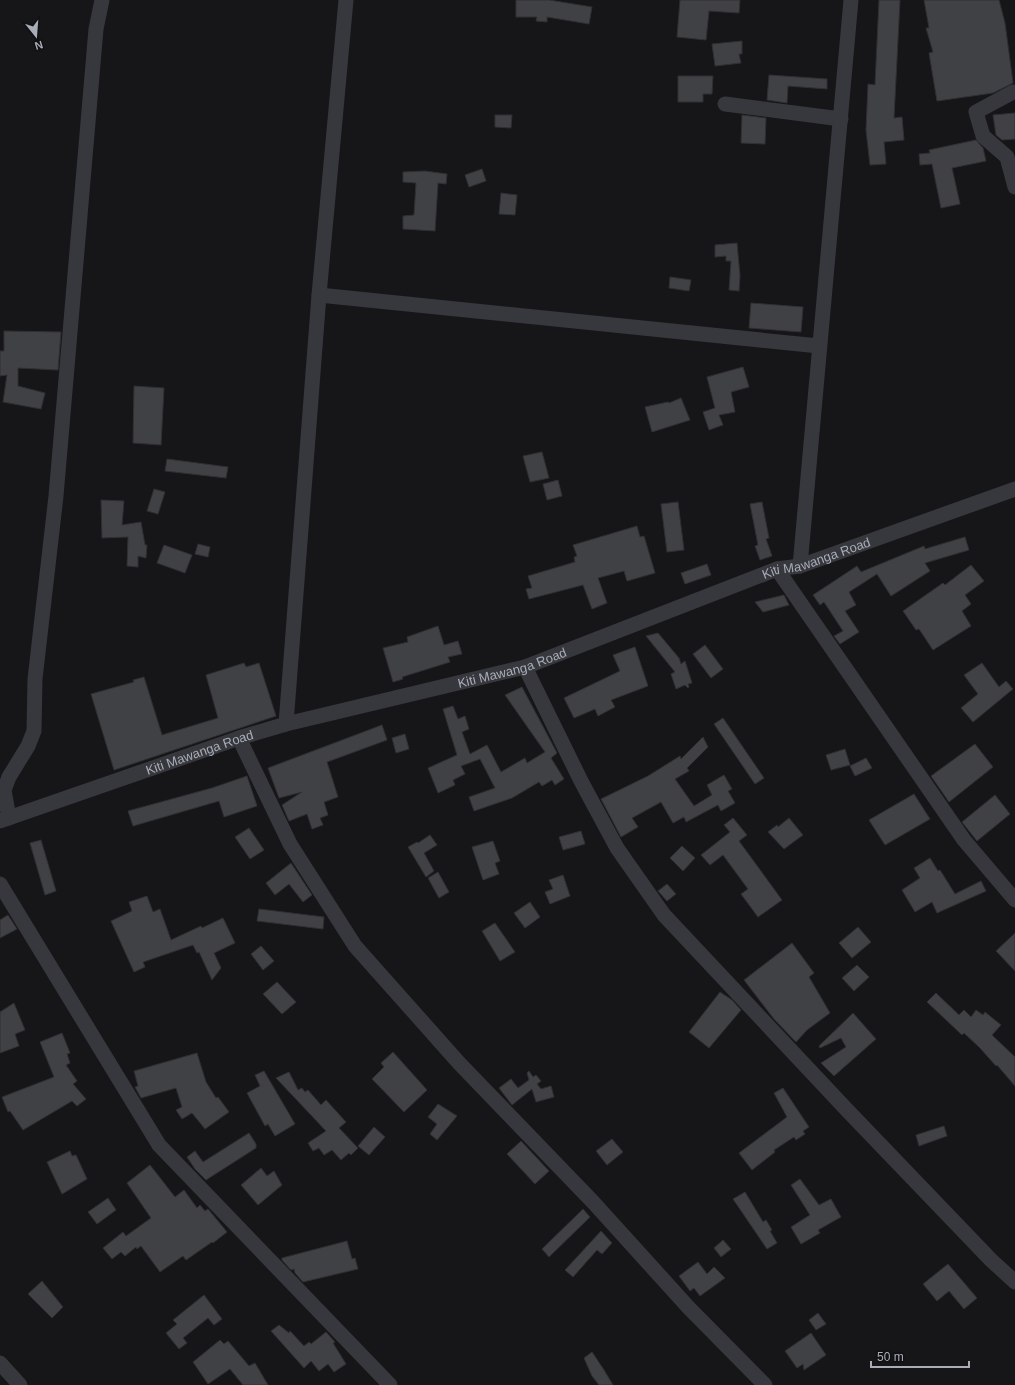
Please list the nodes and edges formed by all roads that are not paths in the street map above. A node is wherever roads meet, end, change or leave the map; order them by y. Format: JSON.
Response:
{"nodes":[{"id":1,"x":102,"y":0,"type":"edge"},
{"id":2,"x":346,"y":0,"type":"edge"},
{"id":3,"x":851,"y":0,"type":"edge"},
{"id":4,"x":1013,"y":92,"type":"dead end"},
{"id":5,"x":725,"y":104,"type":"dead end"},
{"id":6,"x":841,"y":119,"type":"junction"},
{"id":7,"x":1015,"y":187,"type":"edge"},
{"id":8,"x":319,"y":295,"type":"junction"},
{"id":9,"x":819,"y":346,"type":"junction"},
{"id":10,"x":1015,"y":489,"type":"edge"},
{"id":11,"x":800,"y":566,"type":"junction"},
{"id":12,"x":777,"y":569,"type":"junction"},
{"id":13,"x":525,"y":667,"type":"junction"},
{"id":14,"x":286,"y":724,"type":"junction"},
{"id":15,"x":239,"y":738,"type":"junction"},
{"id":16,"x":4,"y":819,"type":"edge"},
{"id":17,"x":0,"y":884,"type":"edge"},
{"id":18,"x":1015,"y":900,"type":"edge"},
{"id":19,"x":1015,"y":1282,"type":"edge"},
{"id":20,"x":0,"y":1363,"type":"edge"},
{"id":21,"x":20,"y":1385,"type":"edge"},
{"id":22,"x":390,"y":1385,"type":"edge"},
{"id":23,"x":765,"y":1385,"type":"edge"}],
"edges":[{"from":1,"to":16,"type":"street"},
{"from":2,"to":8,"type":"street"},
{"from":3,"to":6,"type":"street"},
{"from":4,"to":7,"type":"street"},
{"from":5,"to":6,"type":"street"},
{"from":6,"to":9,"type":"street"},
{"from":8,"to":9,"type":"street"},
{"from":8,"to":14,"type":"street"},
{"from":9,"to":11,"type":"street"},
{"from":10,"to":11,"type":"street","name":"Kiti Mawanga Road"},
{"from":11,"to":12,"type":"street","name":"Kiti Mawanga Road"},
{"from":12,"to":13,"type":"street","name":"Kiti Mawanga Road"},
{"from":12,"to":18,"type":"street"},
{"from":13,"to":14,"type":"street","name":"Kiti Mawanga Road"},
{"from":13,"to":19,"type":"street"},
{"from":14,"to":15,"type":"street","name":"Kiti Mawanga Road"},
{"from":15,"to":16,"type":"street","name":"Kiti Mawanga Road"},
{"from":15,"to":23,"type":"street"},
{"from":17,"to":22,"type":"street"},
{"from":20,"to":21,"type":"street"}]}
